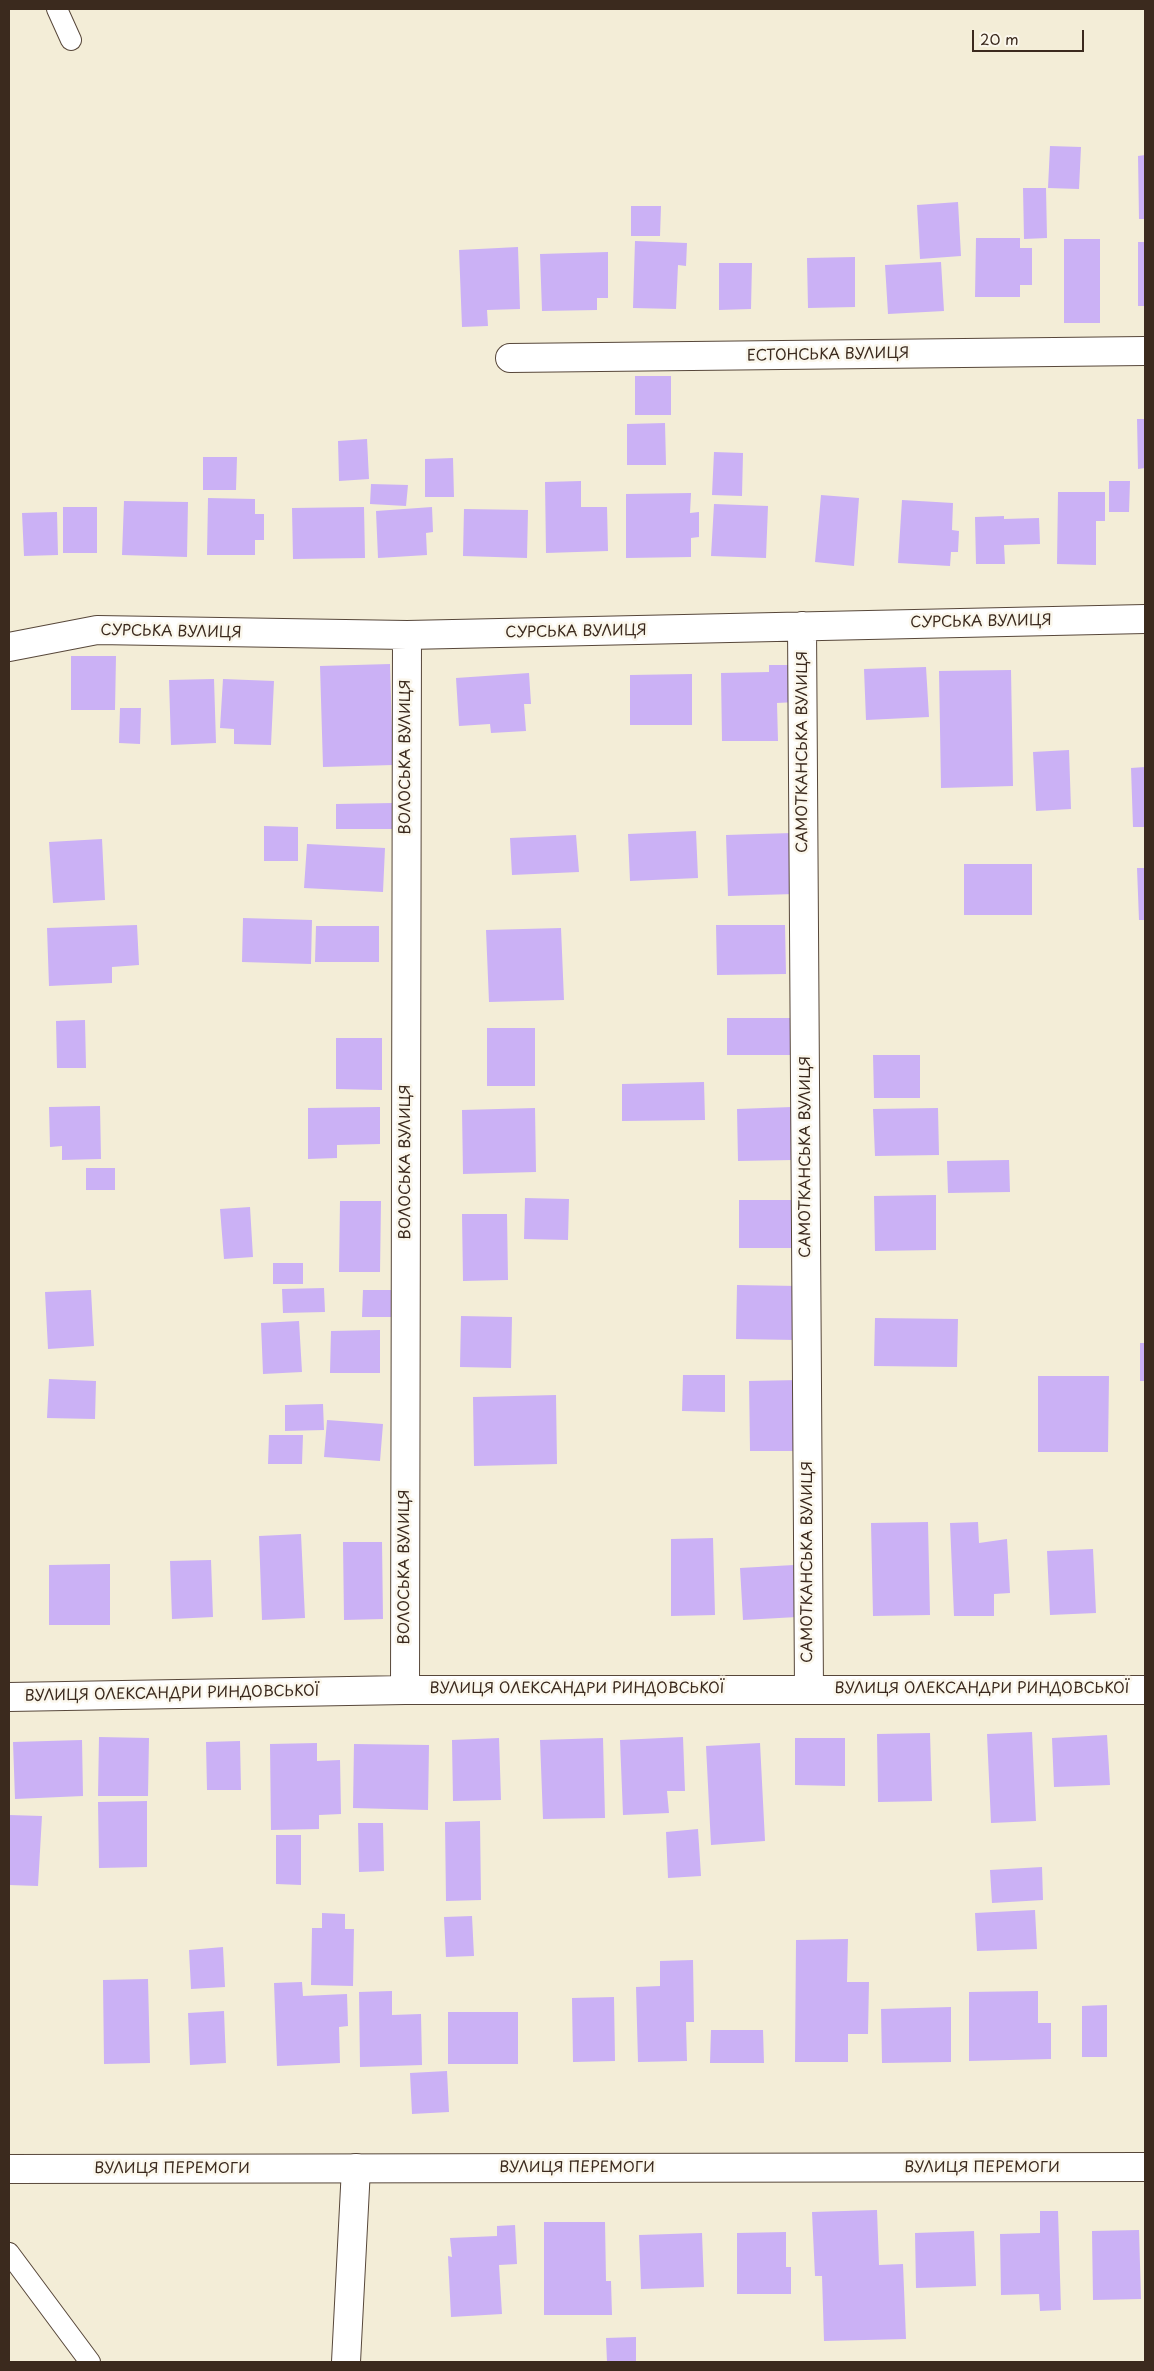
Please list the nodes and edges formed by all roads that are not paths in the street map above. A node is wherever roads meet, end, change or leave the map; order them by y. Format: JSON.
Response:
{"nodes":[{"id":1,"x":57,"y":9,"type":"edge"},
{"id":2,"x":71,"y":40,"type":"dead end"},
{"id":3,"x":1145,"y":351,"type":"edge"},
{"id":4,"x":510,"y":358,"type":"dead end"},
{"id":5,"x":1145,"y":619,"type":"edge"},
{"id":6,"x":802,"y":626,"type":"junction"},
{"id":7,"x":407,"y":635,"type":"junction"},
{"id":8,"x":9,"y":647,"type":"edge"},
{"id":9,"x":809,"y":1689,"type":"junction"},
{"id":10,"x":405,"y":1690,"type":"junction"},
{"id":11,"x":1145,"y":1690,"type":"edge"},
{"id":12,"x":9,"y":1697,"type":"edge"},
{"id":13,"x":1145,"y":2167,"type":"edge"},
{"id":14,"x":356,"y":2168,"type":"junction"},
{"id":15,"x":9,"y":2169,"type":"edge"},
{"id":16,"x":9,"y":2253,"type":"edge"},
{"id":17,"x":90,"y":2362,"type":"edge"},
{"id":18,"x":346,"y":2362,"type":"edge"}],
"edges":[{"from":1,"to":2,"type":"lane"},
{"from":3,"to":4,"type":"street","name":"ЕСТОНСЬКА ВУЛИЦЯ"},
{"from":5,"to":6,"type":"street","name":"СУРСЬКА ВУЛИЦЯ"},
{"from":6,"to":7,"type":"street","name":"СУРСЬКА ВУЛИЦЯ"},
{"from":6,"to":9,"type":"street","name":"САМОТКАНСЬКА ВУЛИЦЯ"},
{"from":7,"to":8,"type":"street","name":"СУРСЬКА ВУЛИЦЯ"},
{"from":7,"to":10,"type":"street","name":"ВОЛОСЬКА ВУЛИЦЯ"},
{"from":9,"to":10,"type":"street","name":"ВУЛИЦЯ ОЛЕКСАНДРИ РИНДОВСЬКОЇ"},
{"from":9,"to":11,"type":"street","name":"ВУЛИЦЯ ОЛЕКСАНДРИ РИНДОВСЬКОЇ"},
{"from":10,"to":12,"type":"street","name":"ВУЛИЦЯ ОЛЕКСАНДРИ РИНДОВСЬКОЇ"},
{"from":13,"to":14,"type":"street","name":"ВУЛИЦЯ ПЕРЕМОГИ"},
{"from":14,"to":15,"type":"street","name":"ВУЛИЦЯ ПЕРЕМОГИ"},
{"from":14,"to":18,"type":"street"},
{"from":16,"to":17,"type":"lane"}]}
